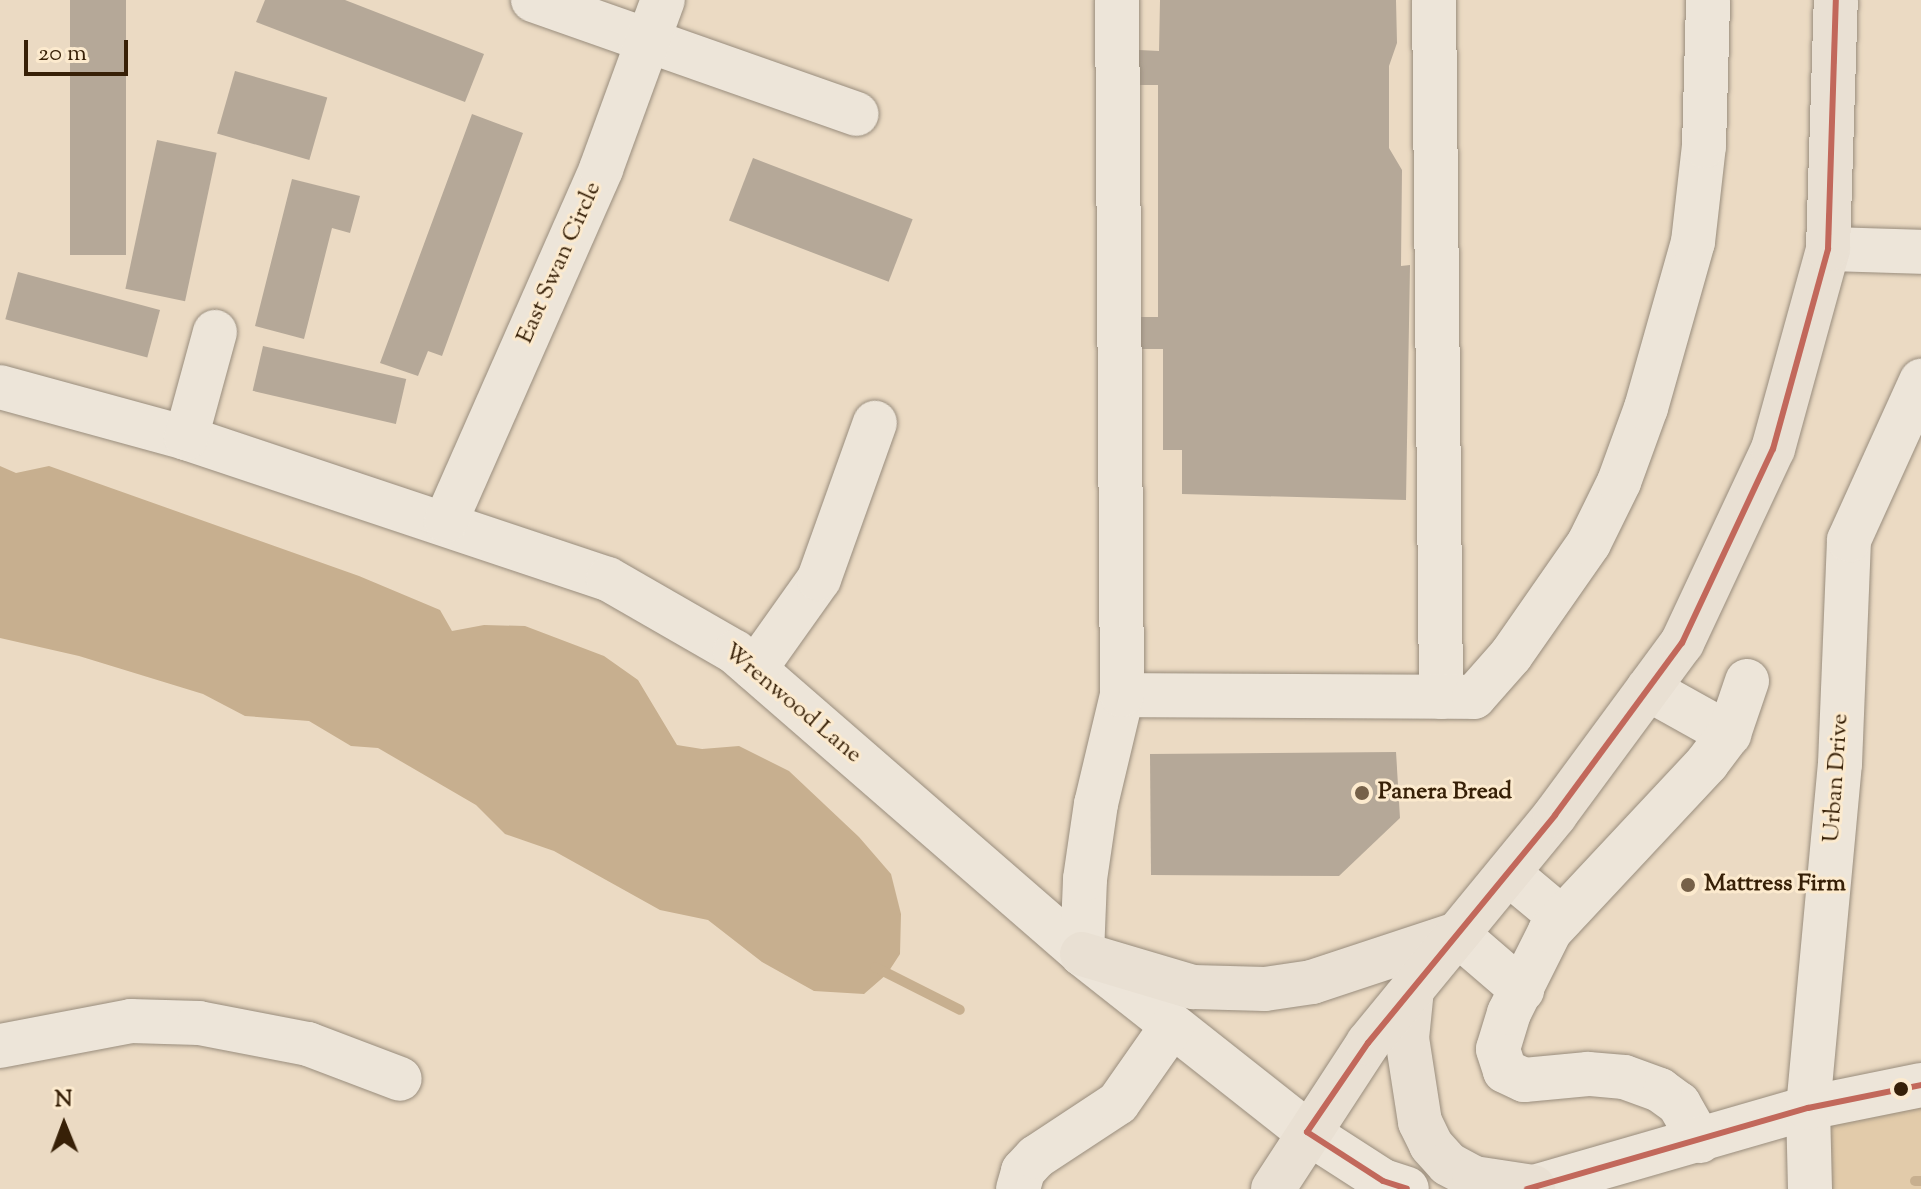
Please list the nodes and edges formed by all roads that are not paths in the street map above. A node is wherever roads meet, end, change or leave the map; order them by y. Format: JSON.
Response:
{"nodes":[{"id":1,"x":533,"y":0,"type":"edge"},
{"id":2,"x":663,"y":0,"type":"edge"},
{"id":3,"x":1117,"y":0,"type":"edge"},
{"id":4,"x":1434,"y":0,"type":"edge"},
{"id":5,"x":1708,"y":0,"type":"edge"},
{"id":6,"x":1836,"y":0,"type":"edge"},
{"id":7,"x":647,"y":44,"type":"junction"},
{"id":8,"x":857,"y":114,"type":"dead end"},
{"id":9,"x":1828,"y":249,"type":"junction"},
{"id":10,"x":1921,"y":252,"type":"edge"},
{"id":11,"x":215,"y":332,"type":"dead end"},
{"id":12,"x":1921,"y":381,"type":"edge"},
{"id":13,"x":0,"y":387,"type":"edge"},
{"id":14,"x":875,"y":423,"type":"dead end"},
{"id":15,"x":186,"y":438,"type":"junction"},
{"id":16,"x":446,"y":521,"type":"junction"},
{"id":17,"x":755,"y":669,"type":"junction"},
{"id":18,"x":1747,"y":681,"type":"dead end"},
{"id":19,"x":1648,"y":689,"type":"junction"},
{"id":20,"x":1122,"y":695,"type":"junction"},
{"id":21,"x":1441,"y":697,"type":"junction"},
{"id":22,"x":1729,"y":734,"type":"junction"},
{"id":23,"x":1508,"y":873,"type":"junction"},
{"id":24,"x":1562,"y":918,"type":"junction"},
{"id":25,"x":1457,"y":934,"type":"junction"},
{"id":26,"x":1082,"y":954,"type":"junction"},
{"id":27,"x":1412,"y":989,"type":"junction"},
{"id":28,"x":1522,"y":990,"type":"junction"},
{"id":29,"x":1172,"y":1026,"type":"junction"},
{"id":30,"x":0,"y":1046,"type":"edge"},
{"id":31,"x":400,"y":1079,"type":"dead end"},
{"id":32,"x":1921,"y":1085,"type":"edge"},
{"id":33,"x":1808,"y":1108,"type":"junction"},
{"id":34,"x":1307,"y":1132,"type":"junction"},
{"id":35,"x":1700,"y":1141,"type":"junction"},
{"id":36,"x":1530,"y":1188,"type":"edge"},
{"id":37,"x":1018,"y":1189,"type":"edge"},
{"id":38,"x":1273,"y":1189,"type":"edge"},
{"id":39,"x":1407,"y":1189,"type":"edge"},
{"id":40,"x":1810,"y":1189,"type":"edge"}],
"edges":[{"from":1,"to":7,"type":"street"},
{"from":2,"to":7,"type":"street","name":"East Swan Circle"},
{"from":3,"to":20,"type":"street"},
{"from":4,"to":21,"type":"street"},
{"from":5,"to":21,"type":"street"},
{"from":6,"to":9,"type":"main road"},
{"from":7,"to":8,"type":"street"},
{"from":7,"to":16,"type":"street","name":"East Swan Circle"},
{"from":9,"to":10,"type":"street"},
{"from":9,"to":19,"type":"main road"},
{"from":11,"to":15,"type":"street"},
{"from":12,"to":33,"type":"street","name":"Urban Drive"},
{"from":13,"to":15,"type":"street","name":"Wrenwood Lane"},
{"from":14,"to":17,"type":"street"},
{"from":15,"to":16,"type":"street","name":"Wrenwood Lane"},
{"from":16,"to":17,"type":"street","name":"Wrenwood Lane"},
{"from":17,"to":26,"type":"street","name":"Wrenwood Lane"},
{"from":18,"to":22,"type":"street"},
{"from":19,"to":22,"type":"street"},
{"from":19,"to":23,"type":"main road"},
{"from":20,"to":21,"type":"street"},
{"from":20,"to":26,"type":"street"},
{"from":22,"to":24,"type":"street"},
{"from":23,"to":24,"type":"street"},
{"from":23,"to":25,"type":"main road"},
{"from":24,"to":28,"type":"street"},
{"from":25,"to":26,"type":"main road"},
{"from":25,"to":27,"type":"main road"},
{"from":25,"to":28,"type":"street"},
{"from":26,"to":29,"type":"street","name":"Wrenwood Lane"},
{"from":27,"to":34,"type":"main road"},
{"from":27,"to":36,"type":"main road"},
{"from":28,"to":35,"type":"street"},
{"from":29,"to":34,"type":"street","name":"Wrenwood Lane"},
{"from":29,"to":37,"type":"street"},
{"from":30,"to":31,"type":"street"},
{"from":32,"to":33,"type":"street"},
{"from":33,"to":35,"type":"street"},
{"from":33,"to":40,"type":"street","name":"Urban Drive"},
{"from":34,"to":38,"type":"main road"},
{"from":34,"to":39,"type":"street","name":"Wrenwood Lane"},
{"from":35,"to":36,"type":"street"}]}
